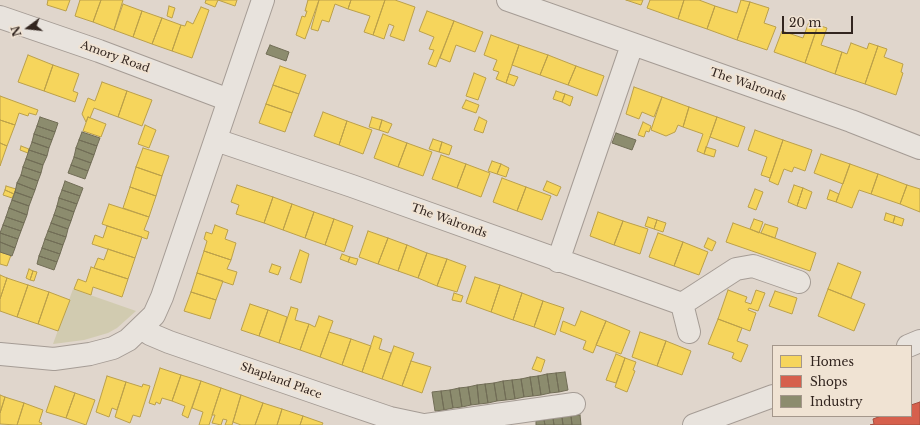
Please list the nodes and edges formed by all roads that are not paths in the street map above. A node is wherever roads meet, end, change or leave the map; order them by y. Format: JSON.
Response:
{"nodes":[{"id":1,"x":263,"y":0,"type":"edge"},
{"id":2,"x":508,"y":0,"type":"edge"},
{"id":3,"x":0,"y":17,"type":"edge"},
{"id":4,"x":632,"y":45,"type":"junction"},
{"id":5,"x":229,"y":100,"type":"junction"},
{"id":6,"x":216,"y":140,"type":"junction"},
{"id":7,"x":920,"y":148,"type":"edge"},
{"id":8,"x":558,"y":261,"type":"junction"},
{"id":9,"x":799,"y":282,"type":"dead end"},
{"id":10,"x":682,"y":304,"type":"junction"},
{"id":11,"x":142,"y":328,"type":"junction"},
{"id":12,"x":689,"y":332,"type":"dead end"},
{"id":13,"x":920,"y":341,"type":"edge"},
{"id":14,"x":910,"y":345,"type":"edge"},
{"id":15,"x":0,"y":354,"type":"edge"},
{"id":16,"x":772,"y":396,"type":"edge"},
{"id":17,"x":574,"y":404,"type":"dead end"},
{"id":18,"x":425,"y":425,"type":"edge"},
{"id":19,"x":694,"y":425,"type":"edge"}],
"edges":[{"from":1,"to":5,"type":"street"},
{"from":2,"to":4,"type":"street","name":"The Walronds"},
{"from":3,"to":5,"type":"street","name":"Amory Road"},
{"from":4,"to":7,"type":"street","name":"The Walronds"},
{"from":4,"to":8,"type":"street"},
{"from":5,"to":6,"type":"street"},
{"from":6,"to":8,"type":"street","name":"The Walronds"},
{"from":6,"to":11,"type":"street"},
{"from":8,"to":10,"type":"street","name":"The Walronds"},
{"from":9,"to":10,"type":"street"},
{"from":10,"to":12,"type":"street"},
{"from":11,"to":15,"type":"street"},
{"from":11,"to":18,"type":"street","name":"Shapland Place"},
{"from":13,"to":14,"type":"street"},
{"from":16,"to":19,"type":"street"},
{"from":17,"to":18,"type":"street","name":"Shapland Place"}]}
